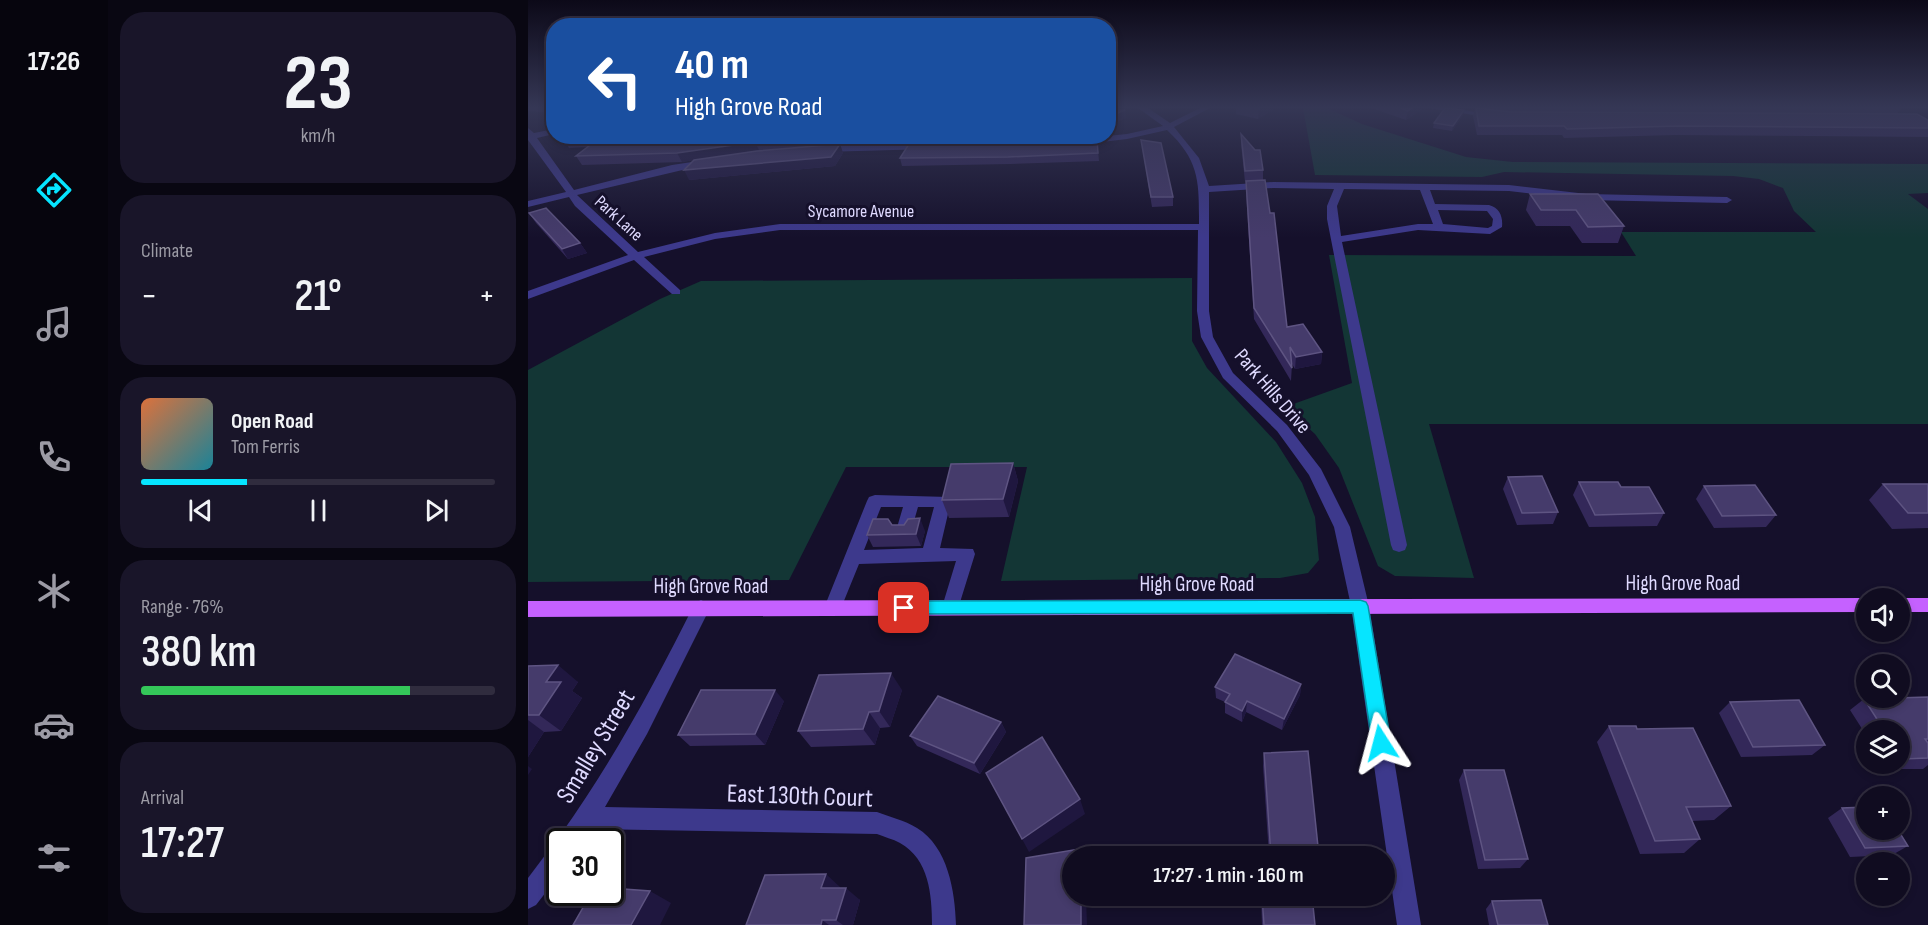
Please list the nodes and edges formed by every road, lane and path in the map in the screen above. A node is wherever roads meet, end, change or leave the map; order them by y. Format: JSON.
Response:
{"nodes":[{"id":1,"x":541,"y":151,"type":"edge"},
{"id":2,"x":1191,"y":151,"type":"edge"},
{"id":3,"x":718,"y":159,"type":"edge"},
{"id":4,"x":1340,"y":186,"type":"junction"},
{"id":5,"x":1424,"y":187,"type":"junction"},
{"id":6,"x":1204,"y":189,"type":"junction"},
{"id":7,"x":570,"y":192,"type":"junction"},
{"id":8,"x":1727,"y":200,"type":"dead end"},
{"id":9,"x":528,"y":204,"type":"edge"},
{"id":10,"x":1432,"y":207,"type":"junction"},
{"id":11,"x":1205,"y":226,"type":"junction"},
{"id":12,"x":1439,"y":227,"type":"junction"},
{"id":13,"x":1337,"y":240,"type":"junction"},
{"id":14,"x":634,"y":255,"type":"junction"},
{"id":15,"x":676,"y":292,"type":"dead end"},
{"id":16,"x":528,"y":296,"type":"edge"},
{"id":17,"x":912,"y":501,"type":"junction"},
{"id":18,"x":904,"y":531,"type":"edge"},
{"id":19,"x":1399,"y":545,"type":"dead end"},
{"id":20,"x":930,"y":555,"type":"junction"},
{"id":21,"x":853,"y":557,"type":"junction"},
{"id":22,"x":1856,"y":605,"type":"edge"},
{"id":23,"x":1910,"y":605,"type":"edge"},
{"id":24,"x":1928,"y":605,"type":"edge"},
{"id":25,"x":1360,"y":606,"type":"junction"},
{"id":26,"x":701,"y":608,"type":"junction"},
{"id":27,"x":833,"y":608,"type":"junction"},
{"id":28,"x":951,"y":608,"type":"junction"},
{"id":29,"x":528,"y":609,"type":"edge"},
{"id":30,"x":586,"y":818,"type":"junction"},
{"id":31,"x":579,"y":828,"type":"edge"},
{"id":32,"x":546,"y":873,"type":"edge"},
{"id":33,"x":528,"y":897,"type":"edge"},
{"id":34,"x":944,"y":925,"type":"edge"},
{"id":35,"x":1409,"y":925,"type":"edge"}],
"edges":[{"from":1,"to":7,"type":"street","name":"Park Lane"},
{"from":2,"to":6,"type":"street","name":"Park Hills Drive"},
{"from":3,"to":7,"type":"street"},
{"from":4,"to":5,"type":"street"},
{"from":4,"to":6,"type":"street"},
{"from":4,"to":13,"type":"street"},
{"from":5,"to":8,"type":"street"},
{"from":5,"to":10,"type":"street"},
{"from":6,"to":11,"type":"street","name":"Park Hills Drive"},
{"from":7,"to":9,"type":"street"},
{"from":7,"to":14,"type":"street","name":"Park Lane"},
{"from":10,"to":12,"type":"street"},
{"from":10,"to":12,"type":"street"},
{"from":11,"to":14,"type":"street","name":"Sycamore Avenue"},
{"from":11,"to":25,"type":"street","name":"Park Hills Drive"},
{"from":12,"to":13,"type":"street"},
{"from":13,"to":19,"type":"street"},
{"from":14,"to":15,"type":"street","name":"Park Lane"},
{"from":14,"to":16,"type":"street","name":"Sycamore Avenue"},
{"from":17,"to":18,"type":"street"},
{"from":17,"to":20,"type":"street"},
{"from":17,"to":21,"type":"street"},
{"from":20,"to":21,"type":"street"},
{"from":20,"to":28,"type":"street"},
{"from":21,"to":27,"type":"street"},
{"from":22,"to":25,"type":"main road","name":"High Grove Road"},
{"from":23,"to":24,"type":"main road"},
{"from":25,"to":28,"type":"main road","name":"High Grove Road"},
{"from":25,"to":35,"type":"street","name":"Park Hills Drive"},
{"from":26,"to":27,"type":"main road","name":"High Grove Road"},
{"from":26,"to":29,"type":"main road","name":"High Grove Road"},
{"from":26,"to":30,"type":"street","name":"Smalley Street"},
{"from":27,"to":28,"type":"main road","name":"High Grove Road"},
{"from":30,"to":31,"type":"street","name":"Smalley Street"},
{"from":30,"to":34,"type":"street","name":"East 130th Court"},
{"from":32,"to":33,"type":"street"}]}
